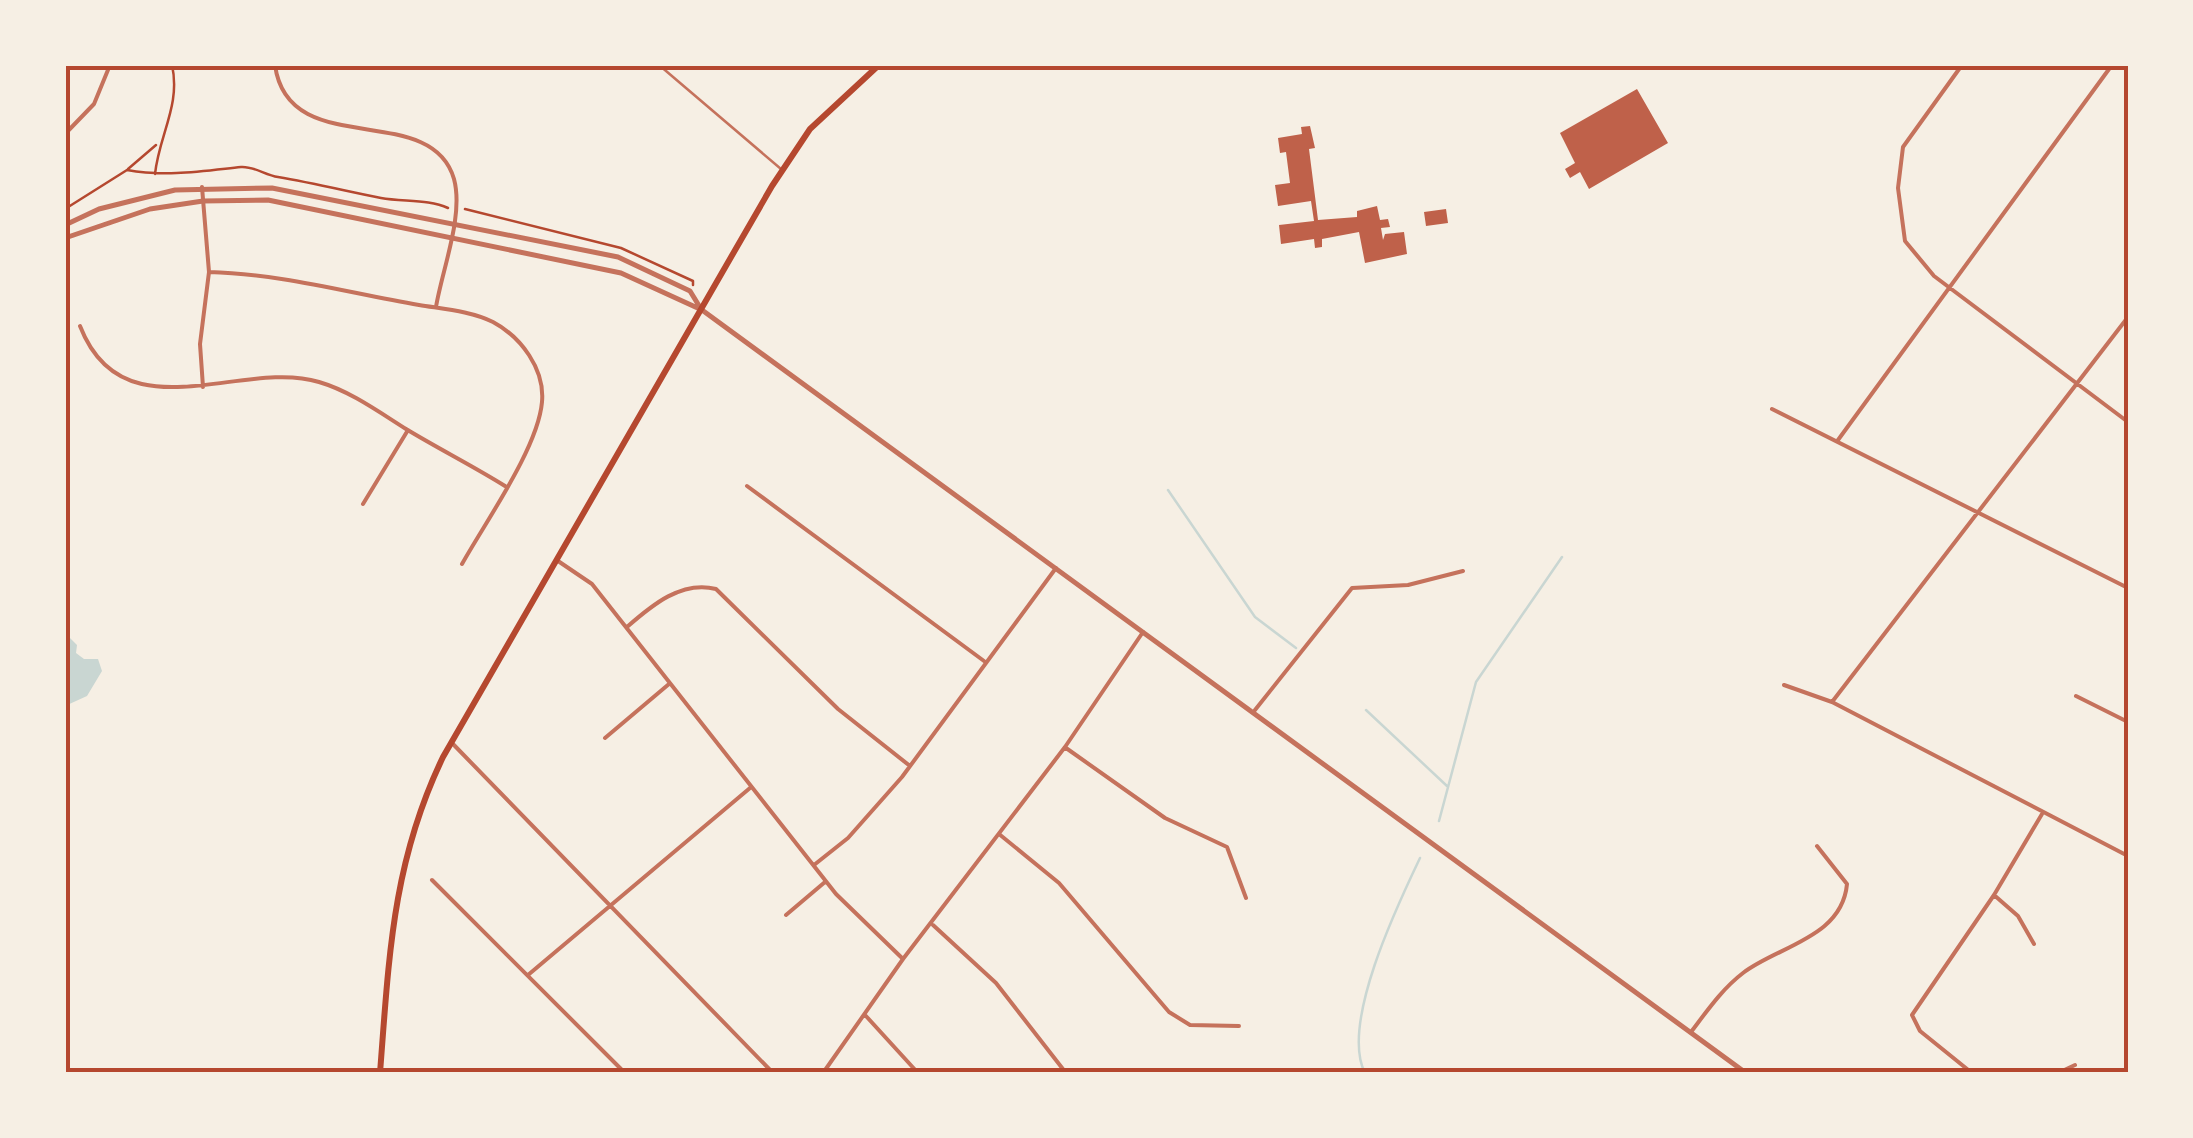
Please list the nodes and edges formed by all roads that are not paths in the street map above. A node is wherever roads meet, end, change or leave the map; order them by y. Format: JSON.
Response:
{"nodes":[{"id":1,"x":110,"y":65,"type":"edge"},
{"id":2,"x":276,"y":65,"type":"edge"},
{"id":3,"x":659,"y":65,"type":"edge"},
{"id":4,"x":862,"y":65,"type":"edge"},
{"id":5,"x":878,"y":65,"type":"edge"},
{"id":6,"x":1962,"y":65,"type":"edge"},
{"id":7,"x":2112,"y":65,"type":"edge"},
{"id":8,"x":867,"y":74,"type":"junction"},
{"id":9,"x":65,"y":134,"type":"edge"},
{"id":10,"x":782,"y":170,"type":"junction"},
{"id":11,"x":202,"y":186,"type":"junction"},
{"id":12,"x":203,"y":201,"type":"junction"},
{"id":13,"x":452,"y":224,"type":"junction"},
{"id":14,"x":65,"y":225,"type":"edge"},
{"id":15,"x":449,"y":237,"type":"junction"},
{"id":16,"x":65,"y":238,"type":"edge"},
{"id":17,"x":621,"y":248,"type":"road end"},
{"id":18,"x":618,"y":257,"type":"junction"},
{"id":19,"x":209,"y":272,"type":"junction"},
{"id":20,"x":1948,"y":288,"type":"junction"},
{"id":21,"x":436,"y":308,"type":"junction"},
{"id":22,"x":702,"y":310,"type":"junction"},
{"id":23,"x":2128,"y":317,"type":"edge"},
{"id":24,"x":80,"y":326,"type":"dead end"},
{"id":25,"x":2077,"y":385,"type":"junction"},
{"id":26,"x":203,"y":388,"type":"junction"},
{"id":27,"x":1772,"y":409,"type":"dead end"},
{"id":28,"x":2128,"y":422,"type":"edge"},
{"id":29,"x":408,"y":430,"type":"junction"},
{"id":30,"x":1838,"y":440,"type":"junction"},
{"id":31,"x":505,"y":486,"type":"junction"},
{"id":32,"x":747,"y":486,"type":"dead end"},
{"id":33,"x":363,"y":504,"type":"dead end"},
{"id":34,"x":1978,"y":512,"type":"junction"},
{"id":35,"x":557,"y":560,"type":"junction"},
{"id":36,"x":462,"y":564,"type":"dead end"},
{"id":37,"x":1056,"y":568,"type":"junction"},
{"id":38,"x":1463,"y":571,"type":"dead end"},
{"id":39,"x":2128,"y":588,"type":"edge"},
{"id":40,"x":627,"y":627,"type":"junction"},
{"id":41,"x":1143,"y":632,"type":"junction"},
{"id":42,"x":984,"y":662,"type":"junction"},
{"id":43,"x":669,"y":684,"type":"junction"},
{"id":44,"x":1784,"y":685,"type":"dead end"},
{"id":45,"x":2076,"y":696,"type":"dead end"},
{"id":46,"x":1832,"y":702,"type":"junction"},
{"id":47,"x":1254,"y":710,"type":"junction"},
{"id":48,"x":2128,"y":722,"type":"edge"},
{"id":49,"x":605,"y":738,"type":"dead end"},
{"id":50,"x":452,"y":743,"type":"junction"},
{"id":51,"x":1065,"y":747,"type":"junction"},
{"id":52,"x":910,"y":766,"type":"junction"},
{"id":53,"x":752,"y":787,"type":"junction"},
{"id":54,"x":2042,"y":812,"type":"junction"},
{"id":55,"x":999,"y":834,"type":"junction"},
{"id":56,"x":1817,"y":846,"type":"dead end"},
{"id":57,"x":2128,"y":856,"type":"edge"},
{"id":58,"x":814,"y":865,"type":"junction"},
{"id":59,"x":432,"y":880,"type":"dead end"},
{"id":60,"x":826,"y":881,"type":"junction"},
{"id":61,"x":1994,"y":895,"type":"junction"},
{"id":62,"x":1246,"y":898,"type":"dead end"},
{"id":63,"x":608,"y":904,"type":"junction"},
{"id":64,"x":786,"y":915,"type":"dead end"},
{"id":65,"x":931,"y":924,"type":"junction"},
{"id":66,"x":2034,"y":944,"type":"dead end"},
{"id":67,"x":903,"y":959,"type":"junction"},
{"id":68,"x":528,"y":975,"type":"junction"},
{"id":69,"x":865,"y":1015,"type":"junction"},
{"id":70,"x":1239,"y":1026,"type":"dead end"},
{"id":71,"x":1691,"y":1032,"type":"junction"},
{"id":72,"x":2075,"y":1065,"type":"dead end"},
{"id":73,"x":380,"y":1073,"type":"edge"},
{"id":74,"x":625,"y":1073,"type":"edge"},
{"id":75,"x":773,"y":1073,"type":"edge"},
{"id":76,"x":824,"y":1073,"type":"edge"},
{"id":77,"x":918,"y":1073,"type":"edge"},
{"id":78,"x":1066,"y":1073,"type":"edge"},
{"id":79,"x":1746,"y":1073,"type":"edge"},
{"id":80,"x":1972,"y":1073,"type":"edge"},
{"id":81,"x":2058,"y":1073,"type":"edge"}],
"edges":[{"from":1,"to":9,"type":"street"},
{"from":2,"to":13,"type":"street"},
{"from":3,"to":10,"type":"lane"},
{"from":4,"to":8,"type":"lane"},
{"from":5,"to":8,"type":"main road"},
{"from":6,"to":20,"type":"street"},
{"from":7,"to":20,"type":"street"},
{"from":8,"to":10,"type":"main road"},
{"from":10,"to":22,"type":"main road"},
{"from":11,"to":12,"type":"street"},
{"from":11,"to":13,"type":"street"},
{"from":11,"to":14,"type":"street"},
{"from":12,"to":15,"type":"street"},
{"from":12,"to":16,"type":"street"},
{"from":12,"to":19,"type":"street"},
{"from":13,"to":15,"type":"street"},
{"from":13,"to":18,"type":"street"},
{"from":15,"to":21,"type":"street"},
{"from":15,"to":22,"type":"street"},
{"from":17,"to":18,"type":"lane"},
{"from":18,"to":22,"type":"street"},
{"from":19,"to":21,"type":"street"},
{"from":19,"to":26,"type":"street"},
{"from":20,"to":25,"type":"street"},
{"from":20,"to":30,"type":"street"},
{"from":21,"to":31,"type":"street"},
{"from":22,"to":35,"type":"main road"},
{"from":22,"to":37,"type":"street"},
{"from":23,"to":25,"type":"street"},
{"from":24,"to":26,"type":"street"},
{"from":25,"to":28,"type":"street"},
{"from":25,"to":34,"type":"street"},
{"from":26,"to":29,"type":"street"},
{"from":27,"to":30,"type":"street"},
{"from":29,"to":31,"type":"street"},
{"from":29,"to":33,"type":"street"},
{"from":30,"to":34,"type":"street"},
{"from":31,"to":36,"type":"street"},
{"from":32,"to":42,"type":"street"},
{"from":34,"to":39,"type":"street"},
{"from":34,"to":46,"type":"street"},
{"from":35,"to":40,"type":"street"},
{"from":35,"to":50,"type":"main road"},
{"from":37,"to":41,"type":"street"},
{"from":37,"to":42,"type":"street"},
{"from":38,"to":47,"type":"street"},
{"from":40,"to":43,"type":"street"},
{"from":40,"to":52,"type":"street"},
{"from":41,"to":47,"type":"street"},
{"from":41,"to":51,"type":"street"},
{"from":42,"to":52,"type":"street"},
{"from":43,"to":49,"type":"street"},
{"from":43,"to":53,"type":"street"},
{"from":44,"to":46,"type":"street"},
{"from":45,"to":48,"type":"street"},
{"from":46,"to":54,"type":"street"},
{"from":47,"to":71,"type":"street"},
{"from":50,"to":63,"type":"street"},
{"from":50,"to":73,"type":"main road"},
{"from":51,"to":55,"type":"street"},
{"from":51,"to":62,"type":"street"},
{"from":52,"to":58,"type":"street"},
{"from":53,"to":58,"type":"street"},
{"from":53,"to":63,"type":"street"},
{"from":54,"to":57,"type":"street"},
{"from":54,"to":61,"type":"street"},
{"from":55,"to":65,"type":"street"},
{"from":55,"to":70,"type":"street"},
{"from":56,"to":71,"type":"street"},
{"from":58,"to":60,"type":"street"},
{"from":59,"to":68,"type":"street"},
{"from":60,"to":64,"type":"street"},
{"from":60,"to":67,"type":"street"},
{"from":61,"to":66,"type":"street"},
{"from":61,"to":80,"type":"street"},
{"from":63,"to":68,"type":"street"},
{"from":63,"to":75,"type":"street"},
{"from":65,"to":67,"type":"street"},
{"from":65,"to":78,"type":"street"},
{"from":67,"to":69,"type":"street"},
{"from":68,"to":74,"type":"street"},
{"from":69,"to":76,"type":"street"},
{"from":69,"to":77,"type":"street"},
{"from":71,"to":79,"type":"street"},
{"from":72,"to":81,"type":"street"}]}
